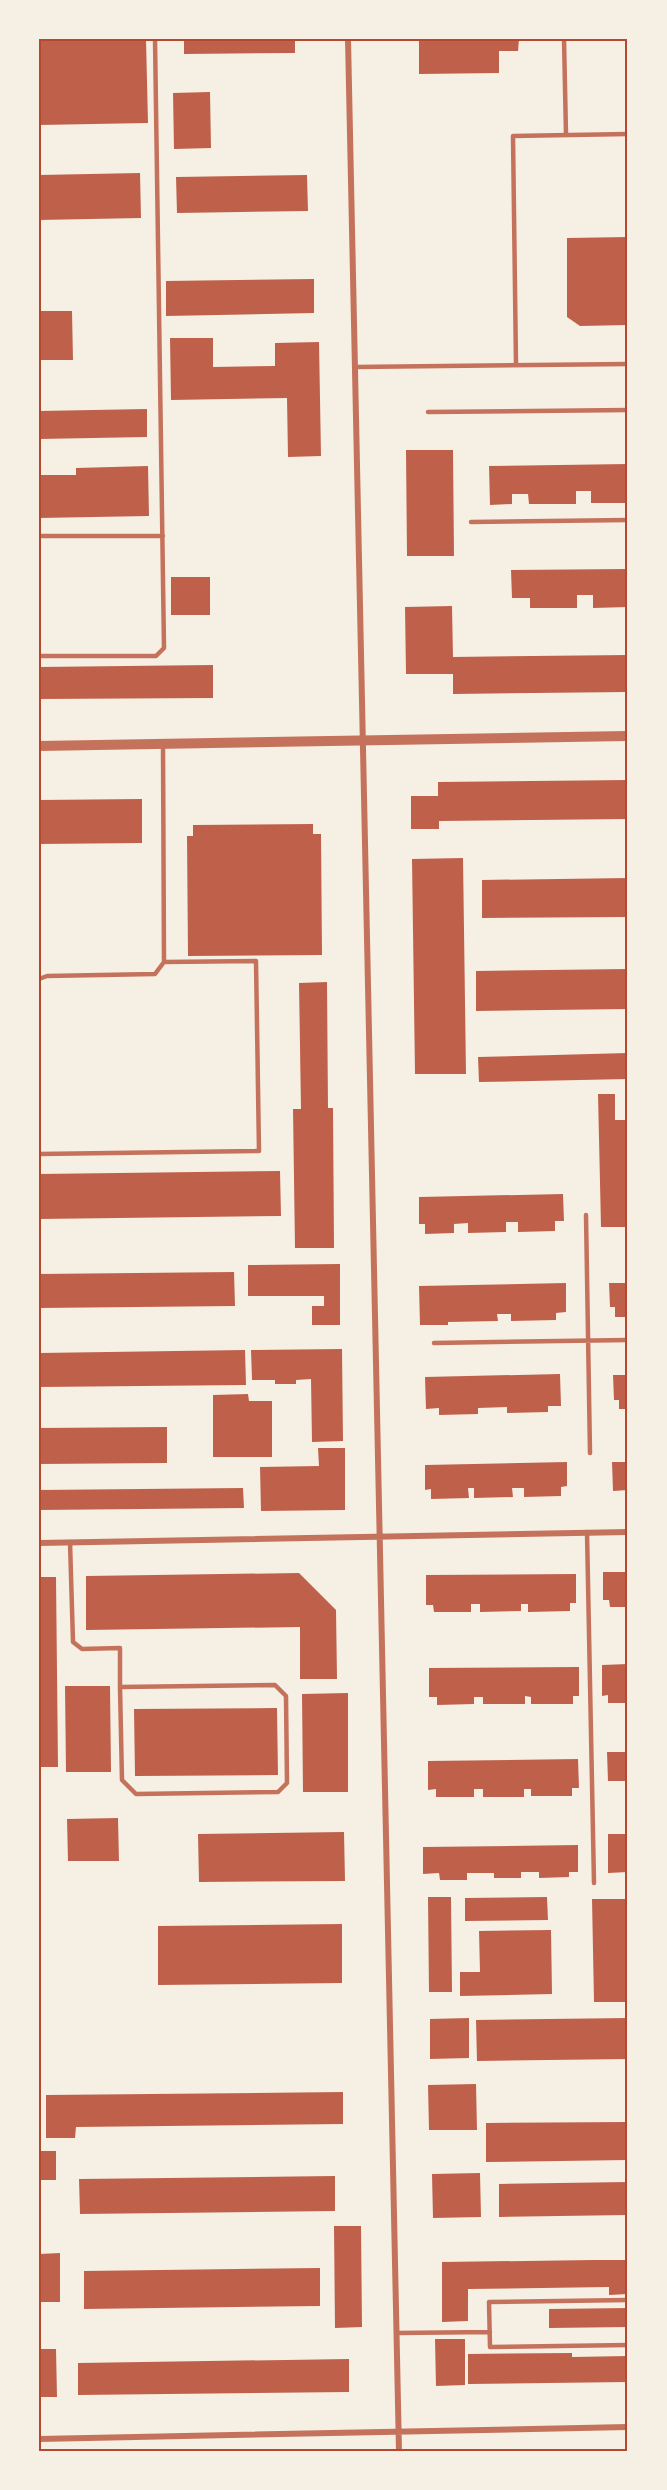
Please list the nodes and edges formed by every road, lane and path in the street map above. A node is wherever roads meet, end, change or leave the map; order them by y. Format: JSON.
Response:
{"nodes":[{"id":1,"x":155,"y":39,"type":"edge"},
{"id":2,"x":348,"y":39,"type":"edge"},
{"id":3,"x":564,"y":39,"type":"edge"},
{"id":4,"x":628,"y":134,"type":"edge"},
{"id":5,"x":566,"y":135,"type":"junction"},
{"id":6,"x":628,"y":364,"type":"edge"},
{"id":7,"x":516,"y":365,"type":"junction"},
{"id":8,"x":355,"y":367,"type":"junction"},
{"id":9,"x":628,"y":410,"type":"edge"},
{"id":10,"x":428,"y":412,"type":"dead end"},
{"id":11,"x":628,"y":520,"type":"edge"},
{"id":12,"x":471,"y":522,"type":"dead end"},
{"id":13,"x":39,"y":536,"type":"edge"},
{"id":14,"x":163,"y":536,"type":"junction"},
{"id":15,"x":39,"y":656,"type":"edge"},
{"id":16,"x":628,"y":736,"type":"edge"},
{"id":17,"x":364,"y":741,"type":"junction"},
{"id":18,"x":163,"y":744,"type":"junction"},
{"id":19,"x":39,"y":746,"type":"edge"},
{"id":20,"x":164,"y":962,"type":"junction"},
{"id":21,"x":39,"y":979,"type":"edge"},
{"id":22,"x":39,"y":1154,"type":"edge"},
{"id":23,"x":586,"y":1215,"type":"dead end"},
{"id":24,"x":628,"y":1340,"type":"edge"},
{"id":25,"x":588,"y":1341,"type":"junction"},
{"id":26,"x":434,"y":1343,"type":"dead end"},
{"id":27,"x":590,"y":1453,"type":"dead end"},
{"id":28,"x":587,"y":1532,"type":"junction"},
{"id":29,"x":628,"y":1532,"type":"edge"},
{"id":30,"x":380,"y":1536,"type":"junction"},
{"id":31,"x":70,"y":1542,"type":"junction"},
{"id":32,"x":39,"y":1543,"type":"edge"},
{"id":33,"x":120,"y":1687,"type":"junction"},
{"id":34,"x":594,"y":1883,"type":"dead end"},
{"id":35,"x":628,"y":2300,"type":"edge"},
{"id":36,"x":489,"y":2331,"type":"junction"},
{"id":37,"x":397,"y":2333,"type":"junction"},
{"id":38,"x":628,"y":2345,"type":"edge"},
{"id":39,"x":628,"y":2427,"type":"edge"},
{"id":40,"x":399,"y":2432,"type":"junction"},
{"id":41,"x":39,"y":2439,"type":"edge"},
{"id":42,"x":399,"y":2451,"type":"edge"}],
"edges":[{"from":1,"to":14,"type":"lane"},
{"from":2,"to":8,"type":"street"},
{"from":3,"to":5,"type":"lane"},
{"from":4,"to":5,"type":"lane"},
{"from":5,"to":7,"type":"lane"},
{"from":6,"to":7,"type":"lane"},
{"from":7,"to":8,"type":"lane"},
{"from":8,"to":17,"type":"street"},
{"from":9,"to":10,"type":"lane"},
{"from":11,"to":12,"type":"lane"},
{"from":13,"to":14,"type":"lane"},
{"from":14,"to":15,"type":"lane"},
{"from":16,"to":17,"type":"street"},
{"from":17,"to":18,"type":"street"},
{"from":17,"to":30,"type":"street"},
{"from":18,"to":19,"type":"street"},
{"from":18,"to":20,"type":"lane"},
{"from":20,"to":21,"type":"lane"},
{"from":20,"to":22,"type":"lane"},
{"from":23,"to":25,"type":"lane"},
{"from":24,"to":25,"type":"lane"},
{"from":25,"to":26,"type":"lane"},
{"from":25,"to":27,"type":"lane"},
{"from":28,"to":29,"type":"street"},
{"from":28,"to":30,"type":"street"},
{"from":28,"to":34,"type":"lane"},
{"from":30,"to":31,"type":"street"},
{"from":30,"to":37,"type":"street"},
{"from":31,"to":32,"type":"street"},
{"from":31,"to":33,"type":"lane"},
{"from":33,"to":33,"type":"lane"},
{"from":35,"to":36,"type":"lane"},
{"from":36,"to":37,"type":"lane"},
{"from":36,"to":38,"type":"lane"},
{"from":37,"to":40,"type":"street"},
{"from":39,"to":40,"type":"street"},
{"from":40,"to":41,"type":"street"},
{"from":40,"to":42,"type":"street"}]}
